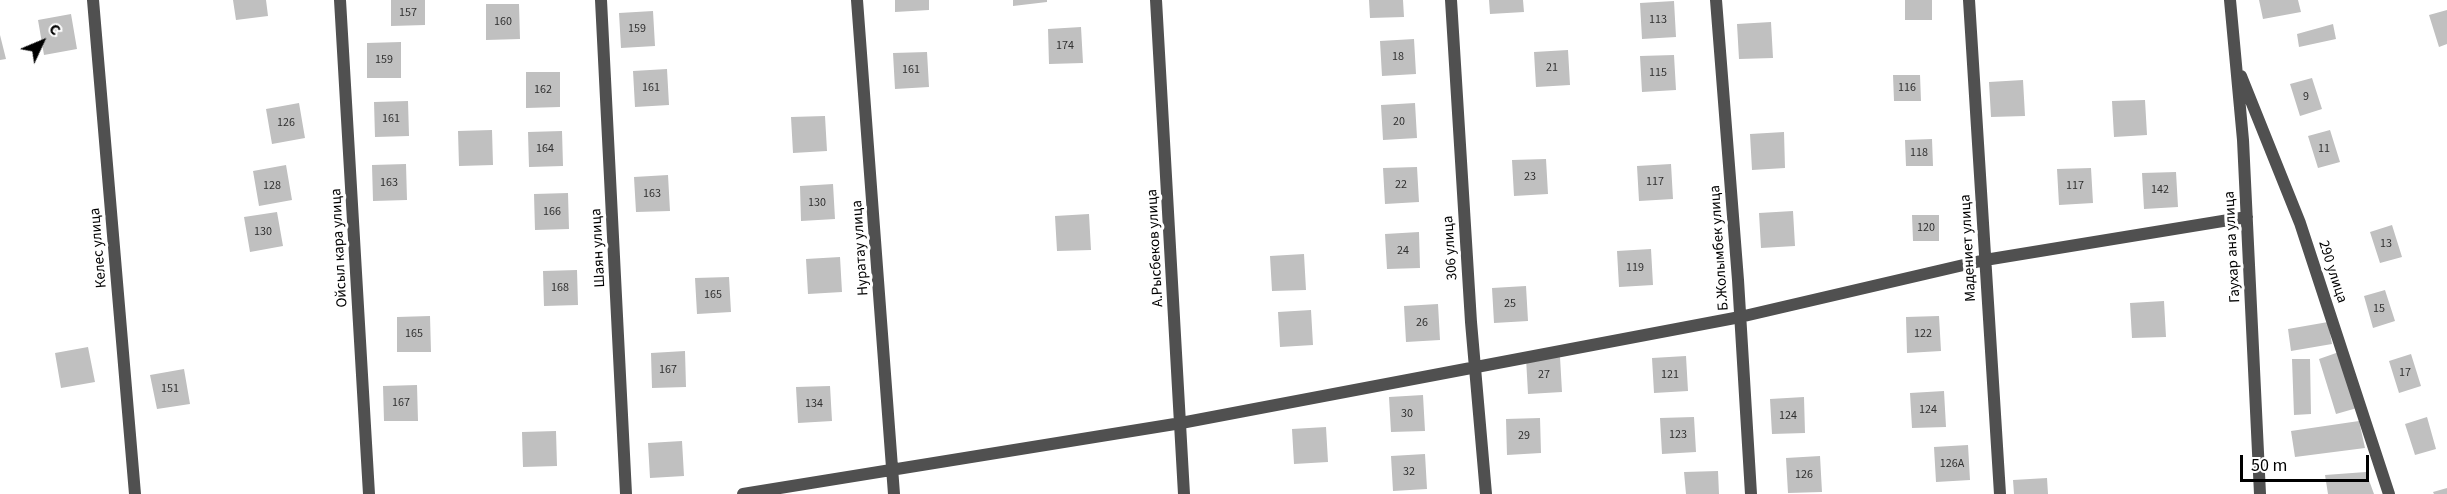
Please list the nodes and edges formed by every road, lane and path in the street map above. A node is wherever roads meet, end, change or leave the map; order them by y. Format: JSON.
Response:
{"nodes":[{"id":1,"x":93,"y":0,"type":"edge"},
{"id":2,"x":340,"y":0,"type":"edge"},
{"id":3,"x":601,"y":0,"type":"edge"},
{"id":4,"x":857,"y":0,"type":"edge"},
{"id":5,"x":1156,"y":0,"type":"edge"},
{"id":6,"x":1451,"y":0,"type":"edge"},
{"id":7,"x":1716,"y":0,"type":"edge"},
{"id":8,"x":1969,"y":0,"type":"edge"},
{"id":9,"x":2230,"y":0,"type":"edge"},
{"id":10,"x":2236,"y":64,"type":"junction"},
{"id":11,"x":2247,"y":217,"type":"junction"},
{"id":12,"x":1984,"y":260,"type":"junction"},
{"id":13,"x":1740,"y":317,"type":"junction"},
{"id":14,"x":1475,"y":366,"type":"junction"},
{"id":15,"x":1181,"y":423,"type":"junction"},
{"id":16,"x":892,"y":469,"type":"junction"},
{"id":17,"x":135,"y":494,"type":"edge"},
{"id":18,"x":369,"y":494,"type":"edge"},
{"id":19,"x":626,"y":494,"type":"edge"},
{"id":20,"x":742,"y":494,"type":"edge"},
{"id":21,"x":894,"y":494,"type":"edge"},
{"id":22,"x":1184,"y":494,"type":"edge"},
{"id":23,"x":1486,"y":494,"type":"edge"},
{"id":24,"x":1751,"y":494,"type":"edge"},
{"id":25,"x":2000,"y":494,"type":"edge"},
{"id":26,"x":2260,"y":494,"type":"edge"},
{"id":27,"x":2389,"y":494,"type":"edge"}],
"edges":[{"from":1,"to":17,"type":"street","name":"Келес улица"},
{"from":2,"to":18,"type":"street","name":"Ойсыл кара улица"},
{"from":3,"to":19,"type":"street","name":"Шаян улица"},
{"from":4,"to":16,"type":"street","name":"Нуратау улица"},
{"from":5,"to":15,"type":"street","name":"А.Рысбеков улица"},
{"from":6,"to":14,"type":"street","name":"306 улица"},
{"from":7,"to":13,"type":"street","name":"Б.Жолымбек улица"},
{"from":8,"to":12,"type":"street","name":"Мадениет улица"},
{"from":9,"to":10,"type":"street","name":"Гаухар ана улица"},
{"from":10,"to":11,"type":"street","name":"Гаухар ана улица"},
{"from":10,"to":27,"type":"street","name":"290 улица"},
{"from":11,"to":12,"type":"street"},
{"from":11,"to":26,"type":"street","name":"Гаухар ана улица"},
{"from":12,"to":13,"type":"street"},
{"from":12,"to":25,"type":"street","name":"Мадениет улица"},
{"from":13,"to":14,"type":"street"},
{"from":13,"to":24,"type":"street","name":"Б.Жолымбек улица"},
{"from":14,"to":15,"type":"street"},
{"from":14,"to":23,"type":"street","name":"306 улица"},
{"from":15,"to":16,"type":"street"},
{"from":15,"to":22,"type":"street","name":"А.Рысбеков улица"},
{"from":16,"to":20,"type":"street"},
{"from":16,"to":21,"type":"street","name":"Нуратау улица"}]}
